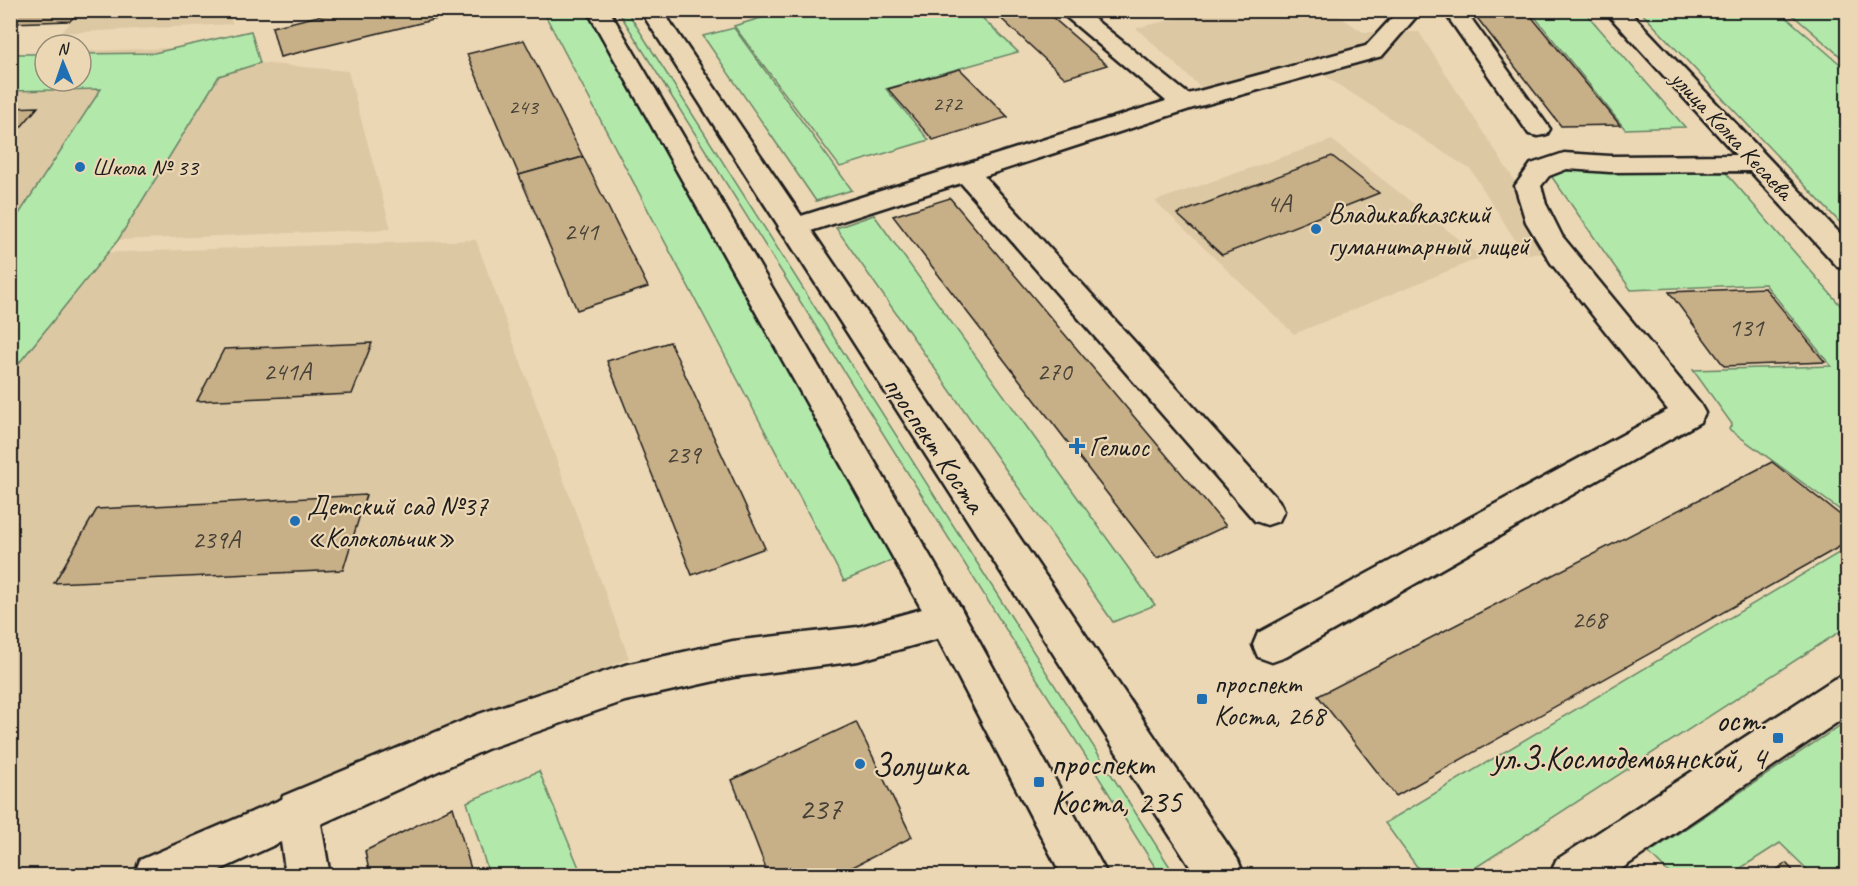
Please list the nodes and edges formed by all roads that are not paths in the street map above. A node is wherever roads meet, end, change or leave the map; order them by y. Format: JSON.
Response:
{"nodes":[{"id":1,"x":598,"y":10,"type":"edge"},
{"id":2,"x":651,"y":10,"type":"edge"},
{"id":3,"x":1069,"y":10,"type":"edge"},
{"id":4,"x":1411,"y":10,"type":"edge"},
{"id":5,"x":1454,"y":10,"type":"edge"},
{"id":6,"x":1615,"y":10,"type":"edge"},
{"id":7,"x":1184,"y":103,"type":"junction"},
{"id":8,"x":1538,"y":129,"type":"dead end"},
{"id":9,"x":1758,"y":163,"type":"junction"},
{"id":10,"x":967,"y":173,"type":"junction"},
{"id":11,"x":792,"y":228,"type":"junction"},
{"id":12,"x":1848,"y":260,"type":"edge"},
{"id":13,"x":1267,"y":511,"type":"dead end"},
{"id":14,"x":947,"y":619,"type":"junction"},
{"id":15,"x":1272,"y":645,"type":"dead end"},
{"id":16,"x":1848,"y":692,"type":"edge"},
{"id":17,"x":298,"y":811,"type":"junction"},
{"id":18,"x":156,"y":876,"type":"edge"},
{"id":19,"x":308,"y":876,"type":"edge"},
{"id":20,"x":1086,"y":876,"type":"edge"},
{"id":21,"x":1222,"y":876,"type":"edge"},
{"id":22,"x":1572,"y":876,"type":"edge"}],
"edges":[{"from":1,"to":14,"type":"main road"},
{"from":2,"to":11,"type":"main road","name":"проспект Коста"},
{"from":3,"to":7,"type":"main road"},
{"from":4,"to":7,"type":"main road"},
{"from":5,"to":8,"type":"main road"},
{"from":6,"to":9,"type":"main road","name":"улица Колка Кесаева"},
{"from":7,"to":10,"type":"main road"},
{"from":9,"to":12,"type":"main road","name":"улица Колка Кесаева"},
{"from":9,"to":15,"type":"main road"},
{"from":10,"to":11,"type":"main road"},
{"from":10,"to":13,"type":"main road"},
{"from":11,"to":21,"type":"main road","name":"проспект Коста"},
{"from":14,"to":17,"type":"main road"},
{"from":14,"to":20,"type":"main road"},
{"from":16,"to":22,"type":"main road"},
{"from":17,"to":18,"type":"main road"},
{"from":17,"to":19,"type":"main road"}]}
